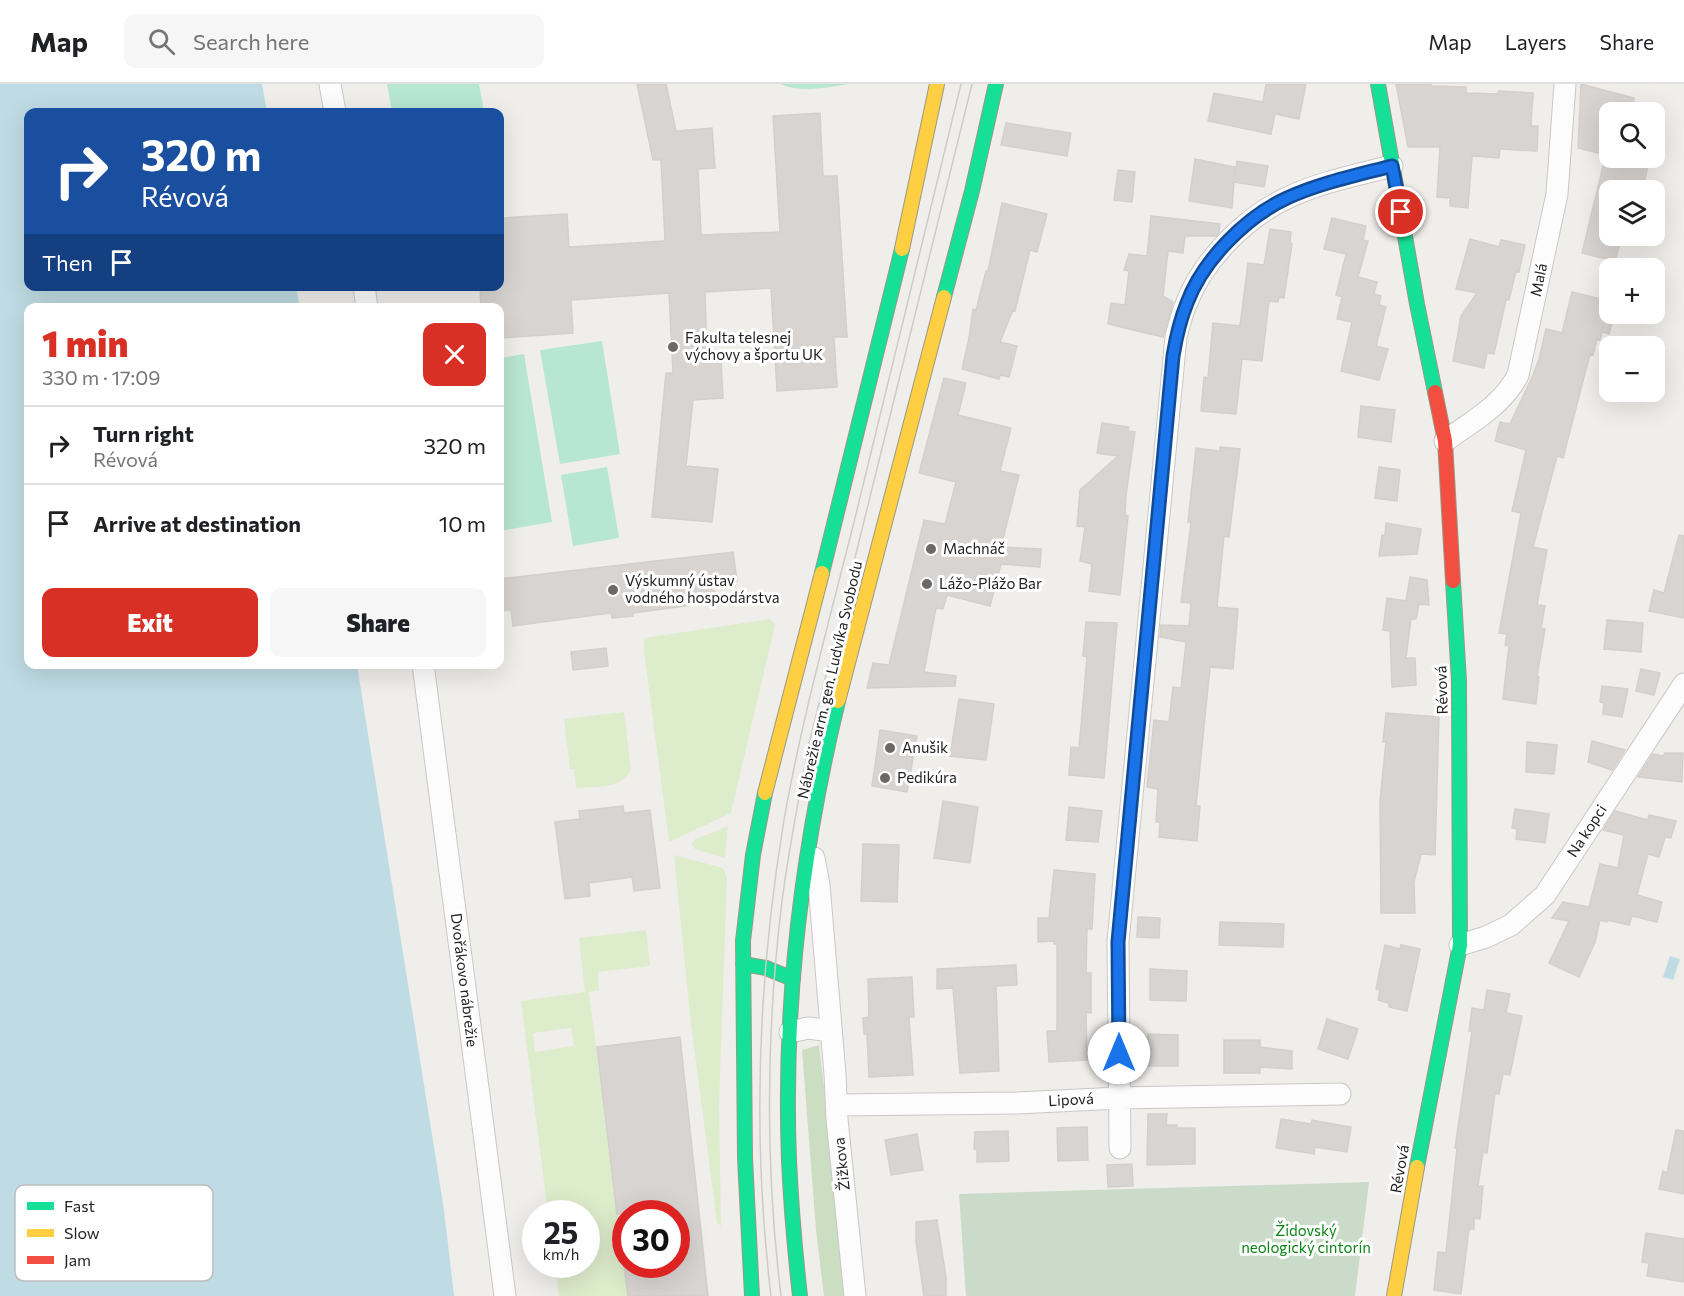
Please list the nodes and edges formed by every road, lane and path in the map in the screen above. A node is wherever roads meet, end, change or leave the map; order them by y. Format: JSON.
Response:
{"nodes":[{"id":1,"x":330,"y":84,"type":"edge"},
{"id":2,"x":937,"y":84,"type":"edge"},
{"id":3,"x":996,"y":84,"type":"edge"},
{"id":4,"x":1378,"y":84,"type":"edge"},
{"id":5,"x":1565,"y":84,"type":"edge"},
{"id":6,"x":334,"y":108,"type":"edge"},
{"id":7,"x":1392,"y":166,"type":"junction"},
{"id":8,"x":1444,"y":441,"type":"junction"},
{"id":9,"x":424,"y":669,"type":"edge"},
{"id":10,"x":1684,"y":684,"type":"edge"},
{"id":11,"x":811,"y":840,"type":"junction"},
{"id":12,"x":1460,"y":945,"type":"junction"},
{"id":13,"x":743,"y":964,"type":"junction"},
{"id":14,"x":793,"y":979,"type":"junction"},
{"id":15,"x":829,"y":1004,"type":"junction"},
{"id":16,"x":831,"y":1031,"type":"junction"},
{"id":17,"x":790,"y":1032,"type":"junction"},
{"id":18,"x":1340,"y":1094,"type":"dead end"},
{"id":19,"x":1119,"y":1098,"type":"junction"},
{"id":20,"x":837,"y":1105,"type":"junction"},
{"id":21,"x":1120,"y":1148,"type":"dead end"},
{"id":22,"x":505,"y":1296,"type":"edge"},
{"id":23,"x":752,"y":1296,"type":"edge"},
{"id":24,"x":800,"y":1296,"type":"edge"},
{"id":25,"x":855,"y":1296,"type":"edge"},
{"id":26,"x":1394,"y":1296,"type":"edge"}],
"edges":[{"from":1,"to":6,"type":"street"},
{"from":2,"to":13,"type":"main road","name":"Nábrežie arm. gen. Ludvíka Svobodu"},
{"from":3,"to":11,"type":"main road","name":"Nábrežie arm. gen. Ludvíka Svobodu"},
{"from":4,"to":7,"type":"main road","name":"Révová"},
{"from":5,"to":8,"type":"street","name":"Malá"},
{"from":7,"to":8,"type":"main road","name":"Révová"},
{"from":7,"to":19,"type":"street"},
{"from":8,"to":12,"type":"main road","name":"Révová"},
{"from":9,"to":22,"type":"street","name":"Dvořákovo nábrežie"},
{"from":10,"to":12,"type":"street","name":"Na kopci"},
{"from":11,"to":14,"type":"main road","name":"Nábrežie arm. gen. Ludvíka Svobodu"},
{"from":11,"to":15,"type":"street","name":"Žižkova"},
{"from":12,"to":26,"type":"main road","name":"Révová"},
{"from":13,"to":14,"type":"main road"},
{"from":13,"to":23,"type":"main road","name":"Nábrežie arm. gen. Ludvíka Svobodu"},
{"from":14,"to":15,"type":"street"},
{"from":14,"to":17,"type":"main road","name":"Nábrežie arm. gen. Ludvíka Svobodu"},
{"from":15,"to":16,"type":"street","name":"Žižkova"},
{"from":16,"to":17,"type":"street"},
{"from":16,"to":20,"type":"street","name":"Žižkova"},
{"from":17,"to":24,"type":"main road","name":"Nábrežie arm. gen. Ludvíka Svobodu"},
{"from":18,"to":19,"type":"street","name":"Lipová"},
{"from":19,"to":20,"type":"street","name":"Lipová"},
{"from":19,"to":21,"type":"street"},
{"from":20,"to":25,"type":"street","name":"Žižkova"}]}
